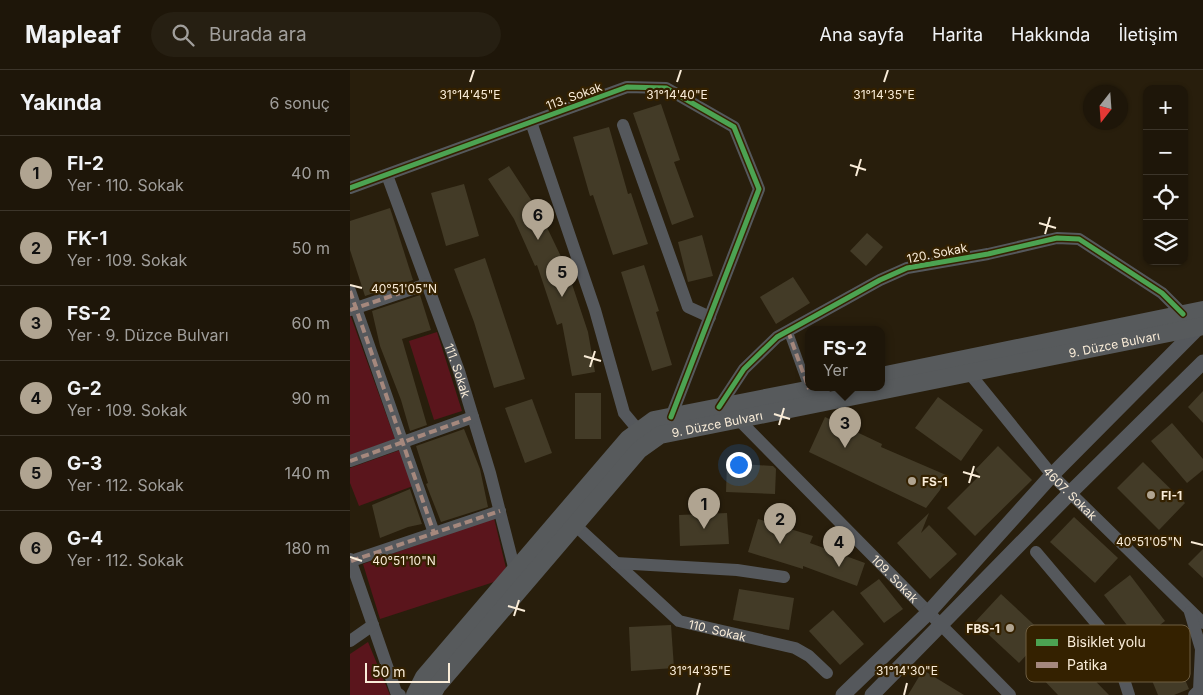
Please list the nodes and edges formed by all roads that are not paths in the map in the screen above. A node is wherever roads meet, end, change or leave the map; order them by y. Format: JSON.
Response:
{"nodes":[{"id":1,"x":531,"y":122,"type":"junction"},
{"id":2,"x":623,"y":125,"type":"dead end"},
{"id":3,"x":386,"y":175,"type":"junction"},
{"id":4,"x":350,"y":188,"type":"edge"},
{"id":5,"x":427,"y":284,"type":"junction"},
{"id":6,"x":350,"y":292,"type":"edge"},
{"id":7,"x":352,"y":309,"type":"edge"},
{"id":8,"x":1183,"y":314,"type":"junction"},
{"id":9,"x":710,"y":316,"type":"junction"},
{"id":10,"x":1202,"y":321,"type":"edge"},
{"id":11,"x":788,"y":332,"type":"junction"},
{"id":12,"x":1203,"y":362,"type":"edge"},
{"id":13,"x":805,"y":366,"type":"edge"},
{"id":14,"x":970,"y":374,"type":"junction"},
{"id":15,"x":885,"y":375,"type":"edge"},
{"id":16,"x":805,"y":390,"type":"edge"},
{"id":17,"x":885,"y":390,"type":"edge"},
{"id":18,"x":882,"y":391,"type":"edge"},
{"id":19,"x":719,"y":407,"type":"junction"},
{"id":20,"x":473,"y":417,"type":"junction"},
{"id":21,"x":671,"y":417,"type":"junction"},
{"id":22,"x":738,"y":419,"type":"junction"},
{"id":23,"x":639,"y":431,"type":"junction"},
{"id":24,"x":403,"y":442,"type":"junction"},
{"id":25,"x":350,"y":461,"type":"edge"},
{"id":26,"x":1052,"y":475,"type":"junction"},
{"id":27,"x":1071,"y":492,"type":"junction"},
{"id":28,"x":500,"y":511,"type":"junction"},
{"id":29,"x":574,"y":525,"type":"junction"},
{"id":30,"x":434,"y":533,"type":"junction"},
{"id":31,"x":1036,"y":552,"type":"dead end"},
{"id":32,"x":350,"y":560,"type":"edge"},
{"id":33,"x":616,"y":563,"type":"junction"},
{"id":34,"x":515,"y":571,"type":"junction"},
{"id":35,"x":784,"y":577,"type":"dead end"},
{"id":36,"x":1189,"y":610,"type":"junction"},
{"id":37,"x":928,"y":613,"type":"junction"},
{"id":38,"x":1203,"y":624,"type":"edge"},
{"id":39,"x":372,"y":625,"type":"junction"},
{"id":40,"x":1098,"y":625,"type":"edge"},
{"id":41,"x":941,"y":627,"type":"junction"},
{"id":42,"x":350,"y":641,"type":"edge"},
{"id":43,"x":827,"y":674,"type":"dead end"},
{"id":44,"x":1125,"y":682,"type":"edge"},
{"id":45,"x":1198,"y":691,"type":"edge"},
{"id":46,"x":400,"y":695,"type":"edge"},
{"id":47,"x":415,"y":695,"type":"edge"},
{"id":48,"x":432,"y":695,"type":"edge"},
{"id":49,"x":844,"y":695,"type":"edge"},
{"id":50,"x":872,"y":695,"type":"edge"},
{"id":51,"x":1010,"y":695,"type":"edge"},
{"id":52,"x":1129,"y":695,"type":"edge"}],
"edges":[{"from":1,"to":3,"type":"street","name":"113. Sokak"},
{"from":1,"to":9,"type":"street","name":"113. Sokak"},
{"from":1,"to":23,"type":"street"},
{"from":2,"to":9,"type":"street"},
{"from":3,"to":4,"type":"street","name":"113. Sokak"},
{"from":3,"to":5,"type":"street","name":"111. Sokak"},
{"from":5,"to":7,"type":"street"},
{"from":5,"to":20,"type":"street","name":"111. Sokak"},
{"from":6,"to":7,"type":"street"},
{"from":7,"to":24,"type":"street"},
{"from":8,"to":10,"type":"main road","name":"9. Düzce Bulvarı"},
{"from":8,"to":11,"type":"street","name":"120. Sokak"},
{"from":8,"to":15,"type":"main road","name":"9. Düzce Bulvarı"},
{"from":9,"to":21,"type":"street","name":"113. Sokak"},
{"from":10,"to":14,"type":"main road","name":"9. Düzce Bulvarı"},
{"from":10,"to":26,"type":"street"},
{"from":11,"to":13,"type":"street"},
{"from":11,"to":19,"type":"street","name":"120. Sokak"},
{"from":12,"to":27,"type":"street"},
{"from":14,"to":17,"type":"main road","name":"9. Düzce Bulvarı"},
{"from":14,"to":26,"type":"street","name":"4607. Sokak"},
{"from":16,"to":19,"type":"main road","name":"9. Düzce Bulvarı"},
{"from":18,"to":22,"type":"main road","name":"9. Düzce Bulvarı"},
{"from":19,"to":21,"type":"main road","name":"9. Düzce Bulvarı"},
{"from":20,"to":24,"type":"street"},
{"from":20,"to":28,"type":"street","name":"111. Sokak"},
{"from":21,"to":23,"type":"main road","name":"9. Düzce Bulvarı"},
{"from":22,"to":29,"type":"main road","name":"9. Düzce Bulvarı"},
{"from":22,"to":37,"type":"street","name":"109. Sokak"},
{"from":23,"to":34,"type":"main road","name":"9. Düzce Bulvarı"},
{"from":24,"to":25,"type":"street"},
{"from":24,"to":30,"type":"street"},
{"from":26,"to":27,"type":"street","name":"4607. Sokak"},
{"from":26,"to":37,"type":"street"},
{"from":27,"to":36,"type":"street","name":"4607. Sokak"},
{"from":27,"to":41,"type":"street"},
{"from":28,"to":30,"type":"street"},
{"from":28,"to":34,"type":"street","name":"111. Sokak"},
{"from":29,"to":33,"type":"street","name":"110. Sokak"},
{"from":29,"to":48,"type":"main road","name":"9. Düzce Bulvarı"},
{"from":30,"to":32,"type":"street"},
{"from":31,"to":40,"type":"street"},
{"from":32,"to":39,"type":"street"},
{"from":33,"to":35,"type":"street"},
{"from":33,"to":43,"type":"street","name":"110. Sokak"},
{"from":34,"to":47,"type":"main road","name":"9. Düzce Bulvarı"},
{"from":36,"to":38,"type":"street","name":"4607. Sokak"},
{"from":36,"to":45,"type":"street"},
{"from":37,"to":41,"type":"street","name":"109. Sokak"},
{"from":37,"to":49,"type":"street"},
{"from":39,"to":42,"type":"street"},
{"from":39,"to":46,"type":"street"},
{"from":41,"to":50,"type":"street"},
{"from":41,"to":51,"type":"street","name":"109. Sokak"},
{"from":44,"to":52,"type":"street"}]}
